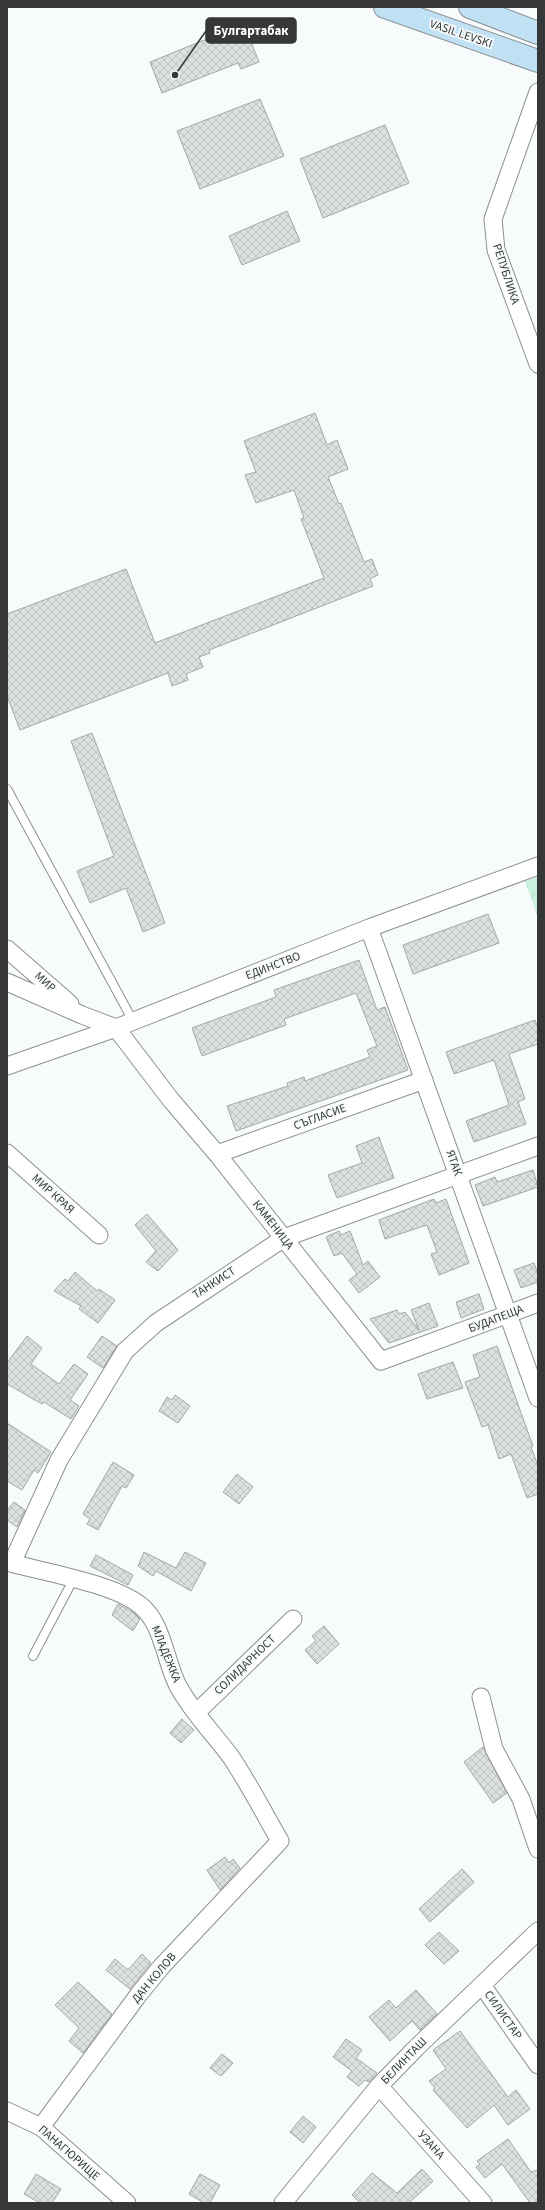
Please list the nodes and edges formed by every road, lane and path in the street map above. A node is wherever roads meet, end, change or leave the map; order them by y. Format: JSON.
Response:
{"nodes":[{"id":1,"x":385,"y":7,"type":"edge"},
{"id":2,"x":470,"y":7,"type":"edge"},
{"id":3,"x":538,"y":33,"type":"edge"},
{"id":4,"x":538,"y":60,"type":"edge"},
{"id":5,"x":538,"y":92,"type":"edge"},
{"id":6,"x":538,"y":364,"type":"edge"},
{"id":7,"x":7,"y":789,"type":"edge"},
{"id":8,"x":538,"y":866,"type":"edge"},
{"id":9,"x":369,"y":928,"type":"junction"},
{"id":10,"x":7,"y":949,"type":"edge"},
{"id":11,"x":7,"y":982,"type":"edge"},
{"id":12,"x":82,"y":1015,"type":"junction"},
{"id":13,"x":132,"y":1021,"type":"junction"},
{"id":14,"x":116,"y":1028,"type":"junction"},
{"id":15,"x":7,"y":1066,"type":"edge"},
{"id":16,"x":424,"y":1080,"type":"junction"},
{"id":17,"x":538,"y":1146,"type":"edge"},
{"id":18,"x":7,"y":1153,"type":"edge"},
{"id":19,"x":217,"y":1154,"type":"junction"},
{"id":20,"x":458,"y":1174,"type":"junction"},
{"id":21,"x":99,"y":1235,"type":"dead end"},
{"id":22,"x":284,"y":1238,"type":"junction"},
{"id":23,"x":538,"y":1303,"type":"edge"},
{"id":24,"x":508,"y":1314,"type":"junction"},
{"id":25,"x":455,"y":1334,"type":"joint"},
{"id":26,"x":538,"y":1398,"type":"edge"},
{"id":27,"x":10,"y":1562,"type":"edge"},
{"id":28,"x":73,"y":1580,"type":"junction"},
{"id":29,"x":293,"y":1619,"type":"dead end"},
{"id":30,"x":33,"y":1656,"type":"dead end"},
{"id":31,"x":481,"y":1697,"type":"dead end"},
{"id":32,"x":196,"y":1712,"type":"junction"},
{"id":33,"x":280,"y":1841,"type":"joint"},
{"id":34,"x":538,"y":1849,"type":"edge"},
{"id":35,"x":538,"y":1931,"type":"edge"},
{"id":36,"x":482,"y":1985,"type":"junction"},
{"id":37,"x":537,"y":2063,"type":"edge"},
{"id":38,"x":379,"y":2086,"type":"junction"},
{"id":39,"x":7,"y":2111,"type":"edge"},
{"id":40,"x":41,"y":2127,"type":"junction"},
{"id":41,"x":127,"y":2203,"type":"edge"},
{"id":42,"x":283,"y":2203,"type":"edge"},
{"id":43,"x":483,"y":2203,"type":"edge"}],
"edges":[{"from":1,"to":4,"type":"main road","name":"VASIL LEVSKI"},
{"from":2,"to":3,"type":"main road"},
{"from":5,"to":6,"type":"street","name":"РЕПУБЛИКА"},
{"from":7,"to":13,"type":"lane"},
{"from":8,"to":9,"type":"street","name":"ЕДИНСТВО"},
{"from":9,"to":13,"type":"street","name":"ЕДИНСТВО"},
{"from":9,"to":16,"type":"street","name":"ЯТАК"},
{"from":10,"to":12,"type":"street","name":"МИР"},
{"from":11,"to":12,"type":"street","name":"МИР"},
{"from":12,"to":14,"type":"street","name":"МИР"},
{"from":13,"to":14,"type":"street","name":"ЕДИНСТВО"},
{"from":14,"to":15,"type":"street","name":"ЕДИНСТВО"},
{"from":14,"to":19,"type":"street","name":"КАМЕНИЦА"},
{"from":16,"to":19,"type":"street","name":"СЪГЛАСИЕ"},
{"from":16,"to":20,"type":"street","name":"ЯТАК"},
{"from":17,"to":20,"type":"street","name":"ТАНКИСТ"},
{"from":18,"to":21,"type":"street","name":"МИР КРАЯ"},
{"from":19,"to":22,"type":"street","name":"КАМЕНИЦА"},
{"from":20,"to":22,"type":"street","name":"ТАНКИСТ"},
{"from":20,"to":24,"type":"street","name":"ЯТАК"},
{"from":22,"to":25,"type":"street","name":"КАМЕНИЦА"},
{"from":22,"to":27,"type":"street","name":"ТАНКИСТ"},
{"from":23,"to":24,"type":"street","name":"БУДАПЕЩА"},
{"from":24,"to":25,"type":"street","name":"БУДАПЕЩА"},
{"from":24,"to":26,"type":"street","name":"ЯТАК"},
{"from":27,"to":28,"type":"street","name":"МЛАДЕЖКА"},
{"from":28,"to":30,"type":"lane"},
{"from":28,"to":32,"type":"street","name":"МЛАДЕЖКА"},
{"from":29,"to":32,"type":"street","name":"СОЛИДАРНОСТ"},
{"from":31,"to":34,"type":"street"},
{"from":32,"to":33,"type":"street","name":"МЛАДЕЖКА"},
{"from":33,"to":40,"type":"street","name":"ДАН КОЛОВ"},
{"from":35,"to":36,"type":"street","name":"БЕЛИНТАШ"},
{"from":36,"to":37,"type":"street","name":"СИЛИСТАР"},
{"from":36,"to":38,"type":"street","name":"БЕЛИНТАШ"},
{"from":38,"to":42,"type":"street","name":"БЕЛИНТАШ"},
{"from":38,"to":43,"type":"street","name":"УЗАНА"},
{"from":39,"to":40,"type":"street","name":"ПАНАГЮРИЩЕ"},
{"from":40,"to":41,"type":"street","name":"ПАНАГЮРИЩЕ"}]}
